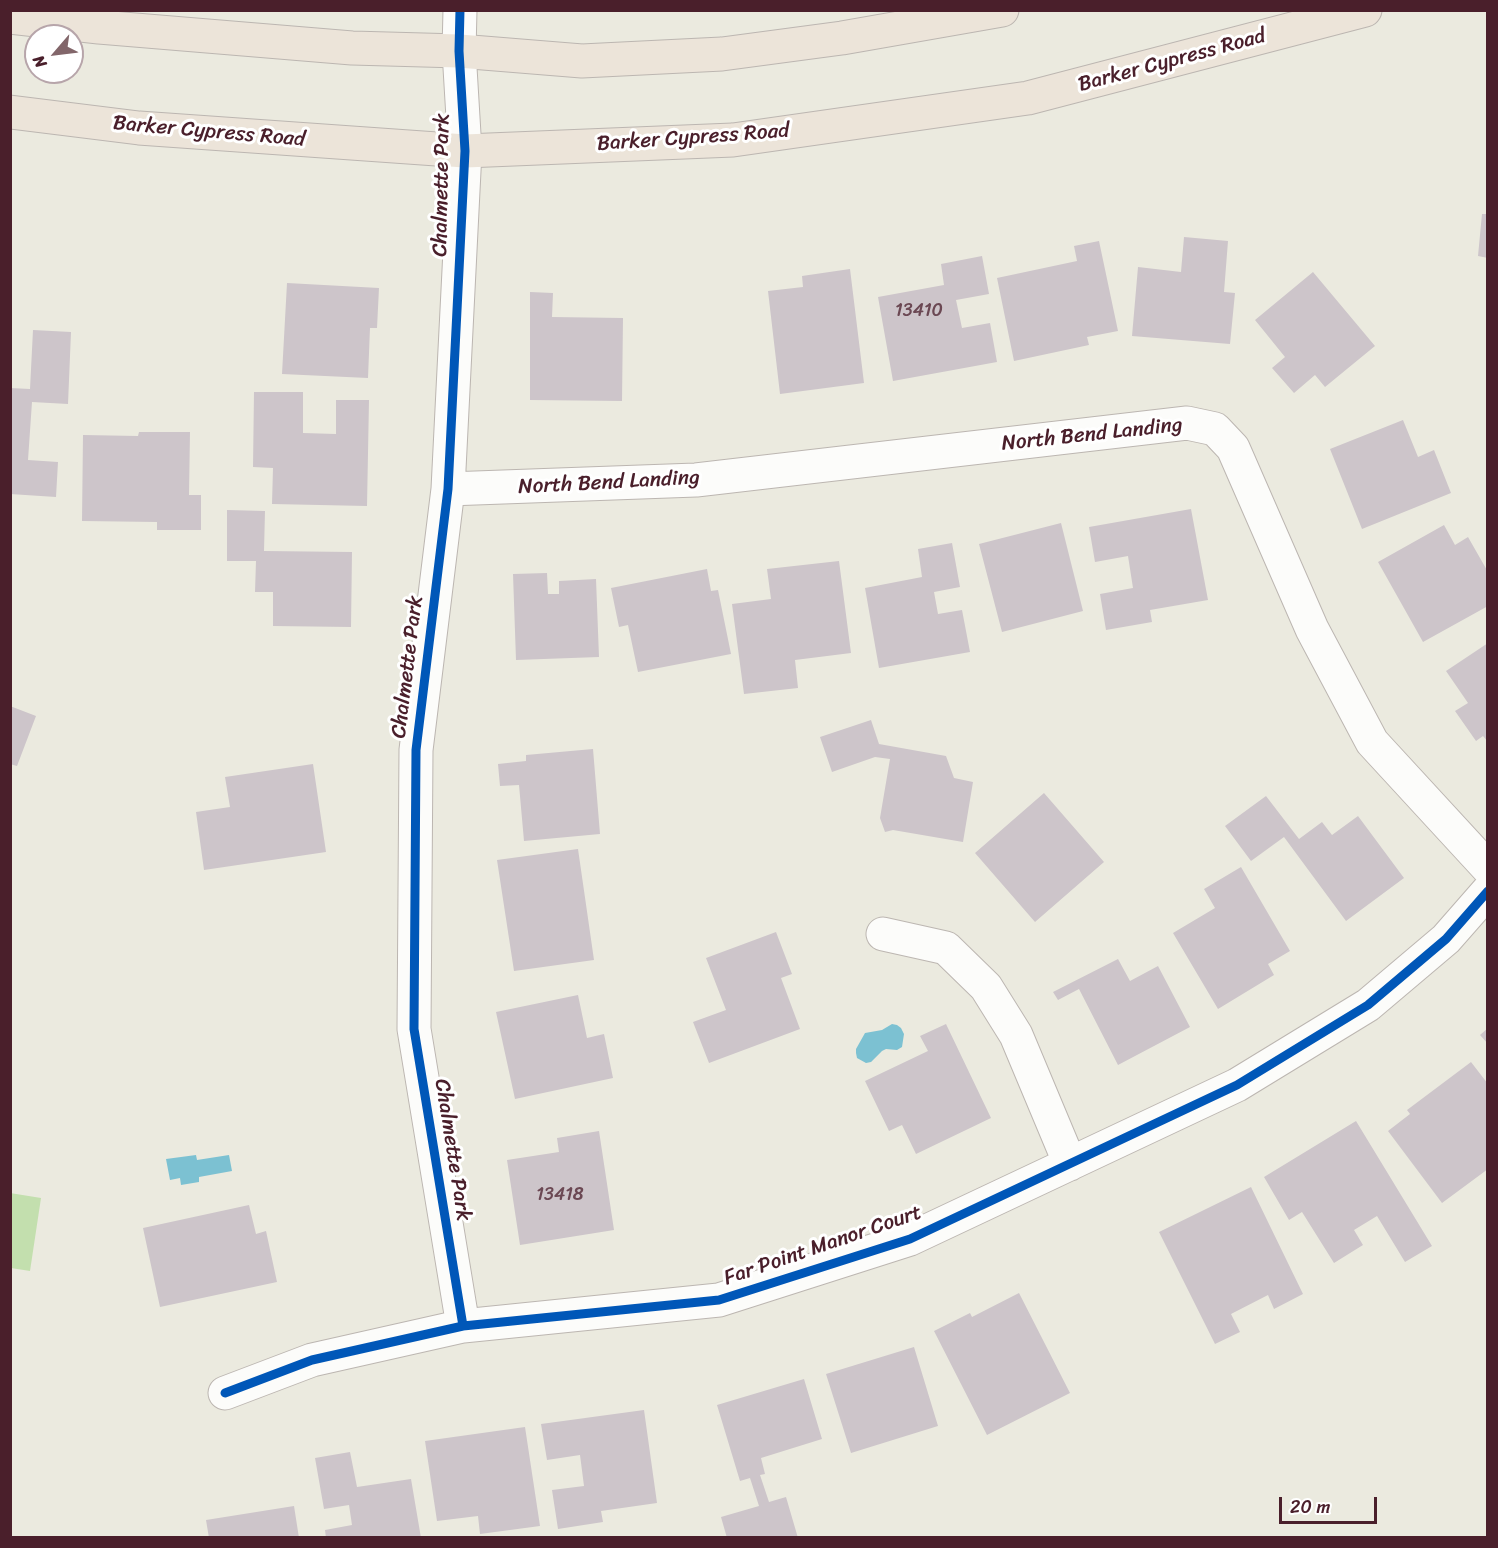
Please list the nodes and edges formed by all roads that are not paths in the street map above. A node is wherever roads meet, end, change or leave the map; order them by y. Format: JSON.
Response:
{"nodes":[{"id":1,"x":460,"y":10,"type":"edge"},
{"id":2,"x":1002,"y":10,"type":"edge"},
{"id":3,"x":1365,"y":10,"type":"edge"},
{"id":4,"x":10,"y":17,"type":"edge"},
{"id":5,"x":459,"y":51,"type":"junction"},
{"id":6,"x":10,"y":112,"type":"edge"},
{"id":7,"x":465,"y":151,"type":"junction"},
{"id":8,"x":448,"y":489,"type":"junction"},
{"id":9,"x":1488,"y":868,"type":"edge"},
{"id":10,"x":1488,"y":891,"type":"edge"},
{"id":11,"x":883,"y":934,"type":"dead end"},
{"id":12,"x":1070,"y":1164,"type":"junction"},
{"id":13,"x":463,"y":1326,"type":"junction"},
{"id":14,"x":225,"y":1393,"type":"dead end"}],
"edges":[{"from":1,"to":5,"type":"street","name":"Chalmette Park"},
{"from":2,"to":5,"type":"main road"},
{"from":3,"to":7,"type":"main road","name":"Barker Cypress Road"},
{"from":4,"to":5,"type":"main road"},
{"from":5,"to":7,"type":"street","name":"Chalmette Park"},
{"from":6,"to":7,"type":"main road","name":"Barker Cypress Road"},
{"from":7,"to":8,"type":"street","name":"Chalmette Park"},
{"from":8,"to":9,"type":"street","name":"North Bend Landing"},
{"from":8,"to":13,"type":"street","name":"Chalmette Park"},
{"from":10,"to":12,"type":"street","name":"Far Point Manor Court"},
{"from":11,"to":12,"type":"street"},
{"from":12,"to":13,"type":"street","name":"Far Point Manor Court"},
{"from":13,"to":14,"type":"street","name":"Far Point Manor Court"}]}
